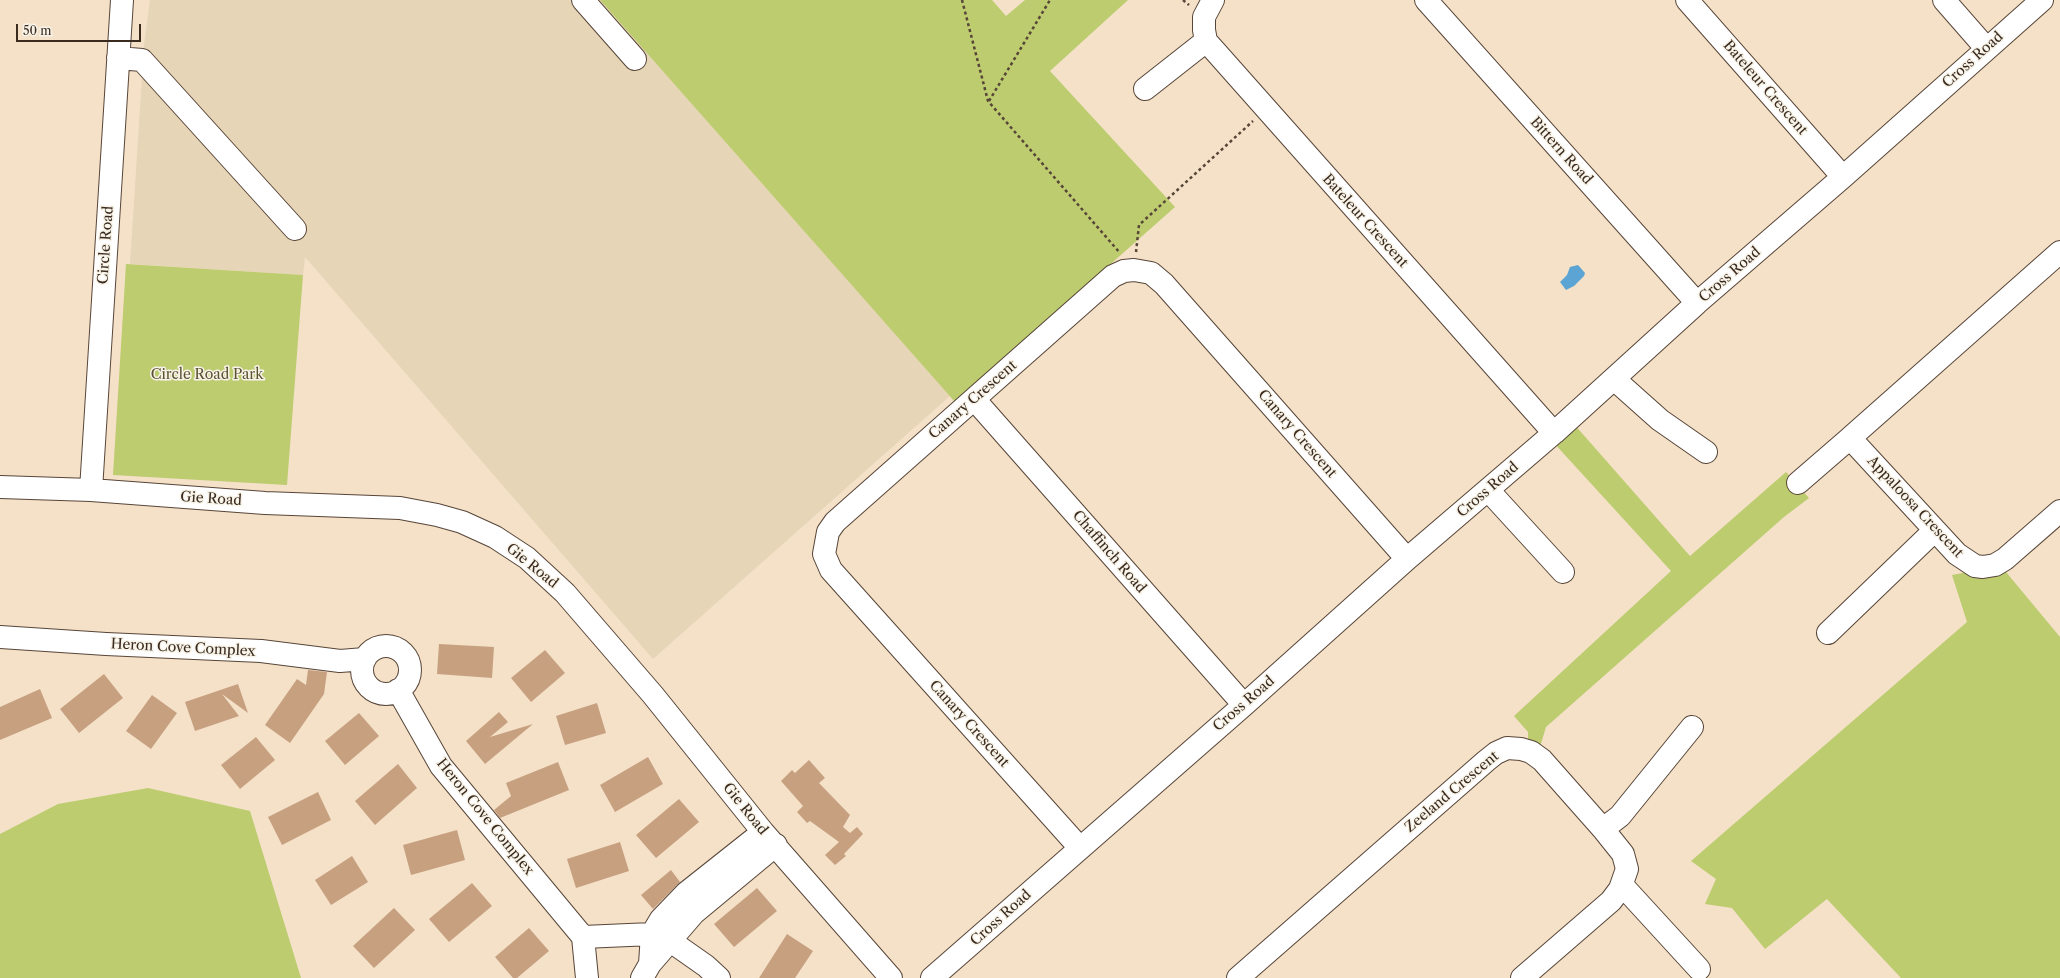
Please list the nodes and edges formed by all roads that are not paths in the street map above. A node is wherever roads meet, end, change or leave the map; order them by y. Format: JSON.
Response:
{"nodes":[{"id":1,"x":122,"y":0,"type":"edge"},
{"id":2,"x":583,"y":0,"type":"edge"},
{"id":3,"x":1426,"y":0,"type":"edge"},
{"id":4,"x":1687,"y":0,"type":"edge"},
{"id":5,"x":1944,"y":0,"type":"edge"},
{"id":6,"x":2042,"y":0,"type":"edge"},
{"id":7,"x":1209,"y":1,"type":"edge"},
{"id":8,"x":1206,"y":41,"type":"junction"},
{"id":9,"x":1986,"y":48,"type":"junction"},
{"id":10,"x":118,"y":58,"type":"junction"},
{"id":11,"x":635,"y":59,"type":"dead end"},
{"id":12,"x":1145,"y":89,"type":"dead end"},
{"id":13,"x":1843,"y":177,"type":"junction"},
{"id":14,"x":295,"y":229,"type":"dead end"},
{"id":15,"x":2060,"y":252,"type":"edge"},
{"id":16,"x":1697,"y":303,"type":"junction"},
{"id":17,"x":1614,"y":379,"type":"junction"},
{"id":18,"x":974,"y":399,"type":"junction"},
{"id":19,"x":1554,"y":432,"type":"junction"},
{"id":20,"x":1850,"y":438,"type":"junction"},
{"id":21,"x":1706,"y":452,"type":"dead end"},
{"id":22,"x":1798,"y":483,"type":"dead end"},
{"id":23,"x":0,"y":486,"type":"edge"},
{"id":24,"x":91,"y":490,"type":"junction"},
{"id":25,"x":1488,"y":490,"type":"junction"},
{"id":26,"x":2060,"y":511,"type":"edge"},
{"id":27,"x":1934,"y":531,"type":"junction"},
{"id":28,"x":1407,"y":559,"type":"junction"},
{"id":29,"x":1563,"y":572,"type":"dead end"},
{"id":30,"x":1828,"y":633,"type":"dead end"},
{"id":31,"x":0,"y":636,"type":"edge"},
{"id":32,"x":365,"y":659,"type":"junction"},
{"id":33,"x":398,"y":690,"type":"junction"},
{"id":34,"x":1244,"y":705,"type":"junction"},
{"id":35,"x":1692,"y":727,"type":"dead end"},
{"id":36,"x":1603,"y":829,"type":"junction"},
{"id":37,"x":769,"y":838,"type":"junction"},
{"id":38,"x":1080,"y":848,"type":"junction"},
{"id":39,"x":1622,"y":885,"type":"junction"},
{"id":40,"x":583,"y":937,"type":"junction"},
{"id":41,"x":661,"y":937,"type":"junction"},
{"id":42,"x":1699,"y":969,"type":"dead end"},
{"id":43,"x":646,"y":971,"type":"edge"},
{"id":44,"x":587,"y":978,"type":"edge"},
{"id":45,"x":719,"y":978,"type":"edge"},
{"id":46,"x":891,"y":978,"type":"edge"},
{"id":47,"x":932,"y":978,"type":"edge"},
{"id":48,"x":1238,"y":978,"type":"edge"},
{"id":49,"x":1522,"y":978,"type":"edge"}],
"edges":[{"from":1,"to":10,"type":"street","name":"Circle Road"},
{"from":2,"to":11,"type":"street"},
{"from":3,"to":16,"type":"street","name":"Bittern Road"},
{"from":4,"to":13,"type":"street","name":"Bateleur Crescent"},
{"from":5,"to":9,"type":"street"},
{"from":6,"to":9,"type":"street","name":"Cross Road"},
{"from":7,"to":8,"type":"street"},
{"from":8,"to":12,"type":"street"},
{"from":8,"to":19,"type":"street","name":"Bateleur Crescent"},
{"from":9,"to":13,"type":"street","name":"Cross Road"},
{"from":10,"to":14,"type":"street"},
{"from":10,"to":24,"type":"street","name":"Circle Road"},
{"from":13,"to":16,"type":"street","name":"Cross Road"},
{"from":15,"to":20,"type":"street"},
{"from":16,"to":17,"type":"street","name":"Cross Road"},
{"from":17,"to":19,"type":"street","name":"Cross Road"},
{"from":17,"to":21,"type":"street"},
{"from":18,"to":28,"type":"street","name":"Canary Crescent"},
{"from":18,"to":34,"type":"street","name":"Chaffinch Road"},
{"from":18,"to":38,"type":"street","name":"Canary Crescent"},
{"from":19,"to":25,"type":"street","name":"Cross Road"},
{"from":20,"to":22,"type":"street"},
{"from":20,"to":27,"type":"street","name":"Appaloosa Crescent"},
{"from":23,"to":24,"type":"street","name":"Gie Road"},
{"from":24,"to":37,"type":"street","name":"Gie Road"},
{"from":25,"to":28,"type":"street","name":"Cross Road"},
{"from":25,"to":29,"type":"street"},
{"from":26,"to":27,"type":"street","name":"Appaloosa Crescent"},
{"from":27,"to":30,"type":"street"},
{"from":28,"to":34,"type":"street","name":"Cross Road"},
{"from":31,"to":32,"type":"street","name":"Heron Cove Complex"},
{"from":32,"to":33,"type":"street"},
{"from":32,"to":33,"type":"street"},
{"from":33,"to":40,"type":"street","name":"Heron Cove Complex"},
{"from":34,"to":38,"type":"street","name":"Cross Road"},
{"from":35,"to":36,"type":"street"},
{"from":36,"to":39,"type":"street","name":"Zeeland Crescent"},
{"from":36,"to":48,"type":"street","name":"Zeeland Crescent"},
{"from":37,"to":41,"type":"street"},
{"from":37,"to":46,"type":"street","name":"Gie Road"},
{"from":38,"to":47,"type":"street","name":"Cross Road"},
{"from":39,"to":42,"type":"street"},
{"from":39,"to":49,"type":"street","name":"Zeeland Crescent"},
{"from":40,"to":41,"type":"street"},
{"from":40,"to":44,"type":"street"},
{"from":41,"to":43,"type":"street"},
{"from":41,"to":45,"type":"street"}]}
